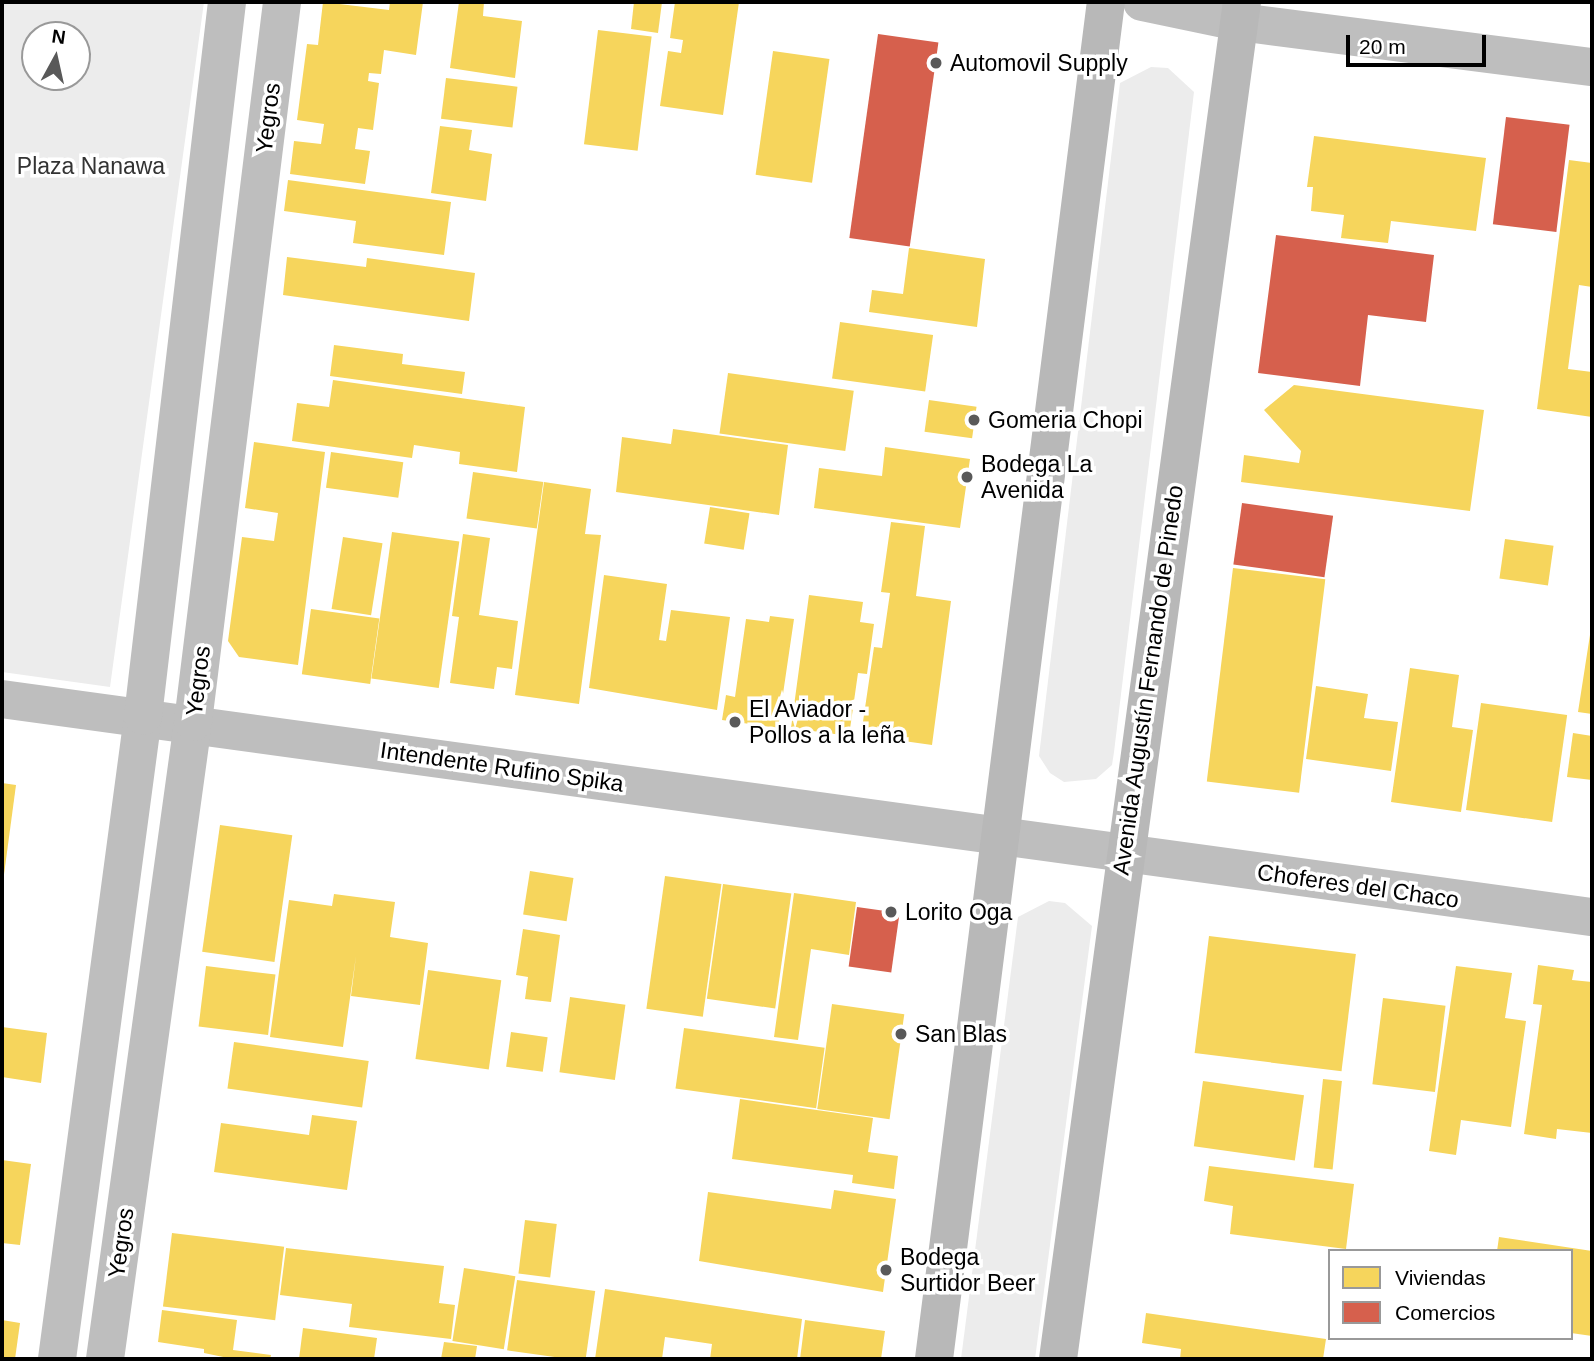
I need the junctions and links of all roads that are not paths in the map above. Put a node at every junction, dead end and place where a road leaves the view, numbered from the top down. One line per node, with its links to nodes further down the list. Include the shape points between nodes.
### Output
1 (227, 2): 8 (street, Yegros)
2 (282, 2): 9 (street, Yegros)
3 (1106, 2): 10 (street)
4 (1142, 2): 5 (street)
5 (1240, 12): 6 (street); 11 (street, Avenida Augustín Fernando de Pinedo)
6 (1592, 67)
7 (2, 699): 8 (street, Intendente Rufino Spika)
8 (143, 716): 9 (street, Intendente Rufino Spika); 13 (street, Yegros)
9 (193, 722): 10 (street, Intendente Rufino Spika); 14 (street, Yegros)
10 (1002, 838): 11 (street, Intendente Rufino Spika); 15 (street)
11 (1125, 855): 12 (street, Choferes del Chaco); 16 (street, Avenida Augustín Fernando de Pinedo)
12 (1592, 917)
13 (57, 1359)
14 (105, 1359)
15 (934, 1359)
16 (1058, 1359)

